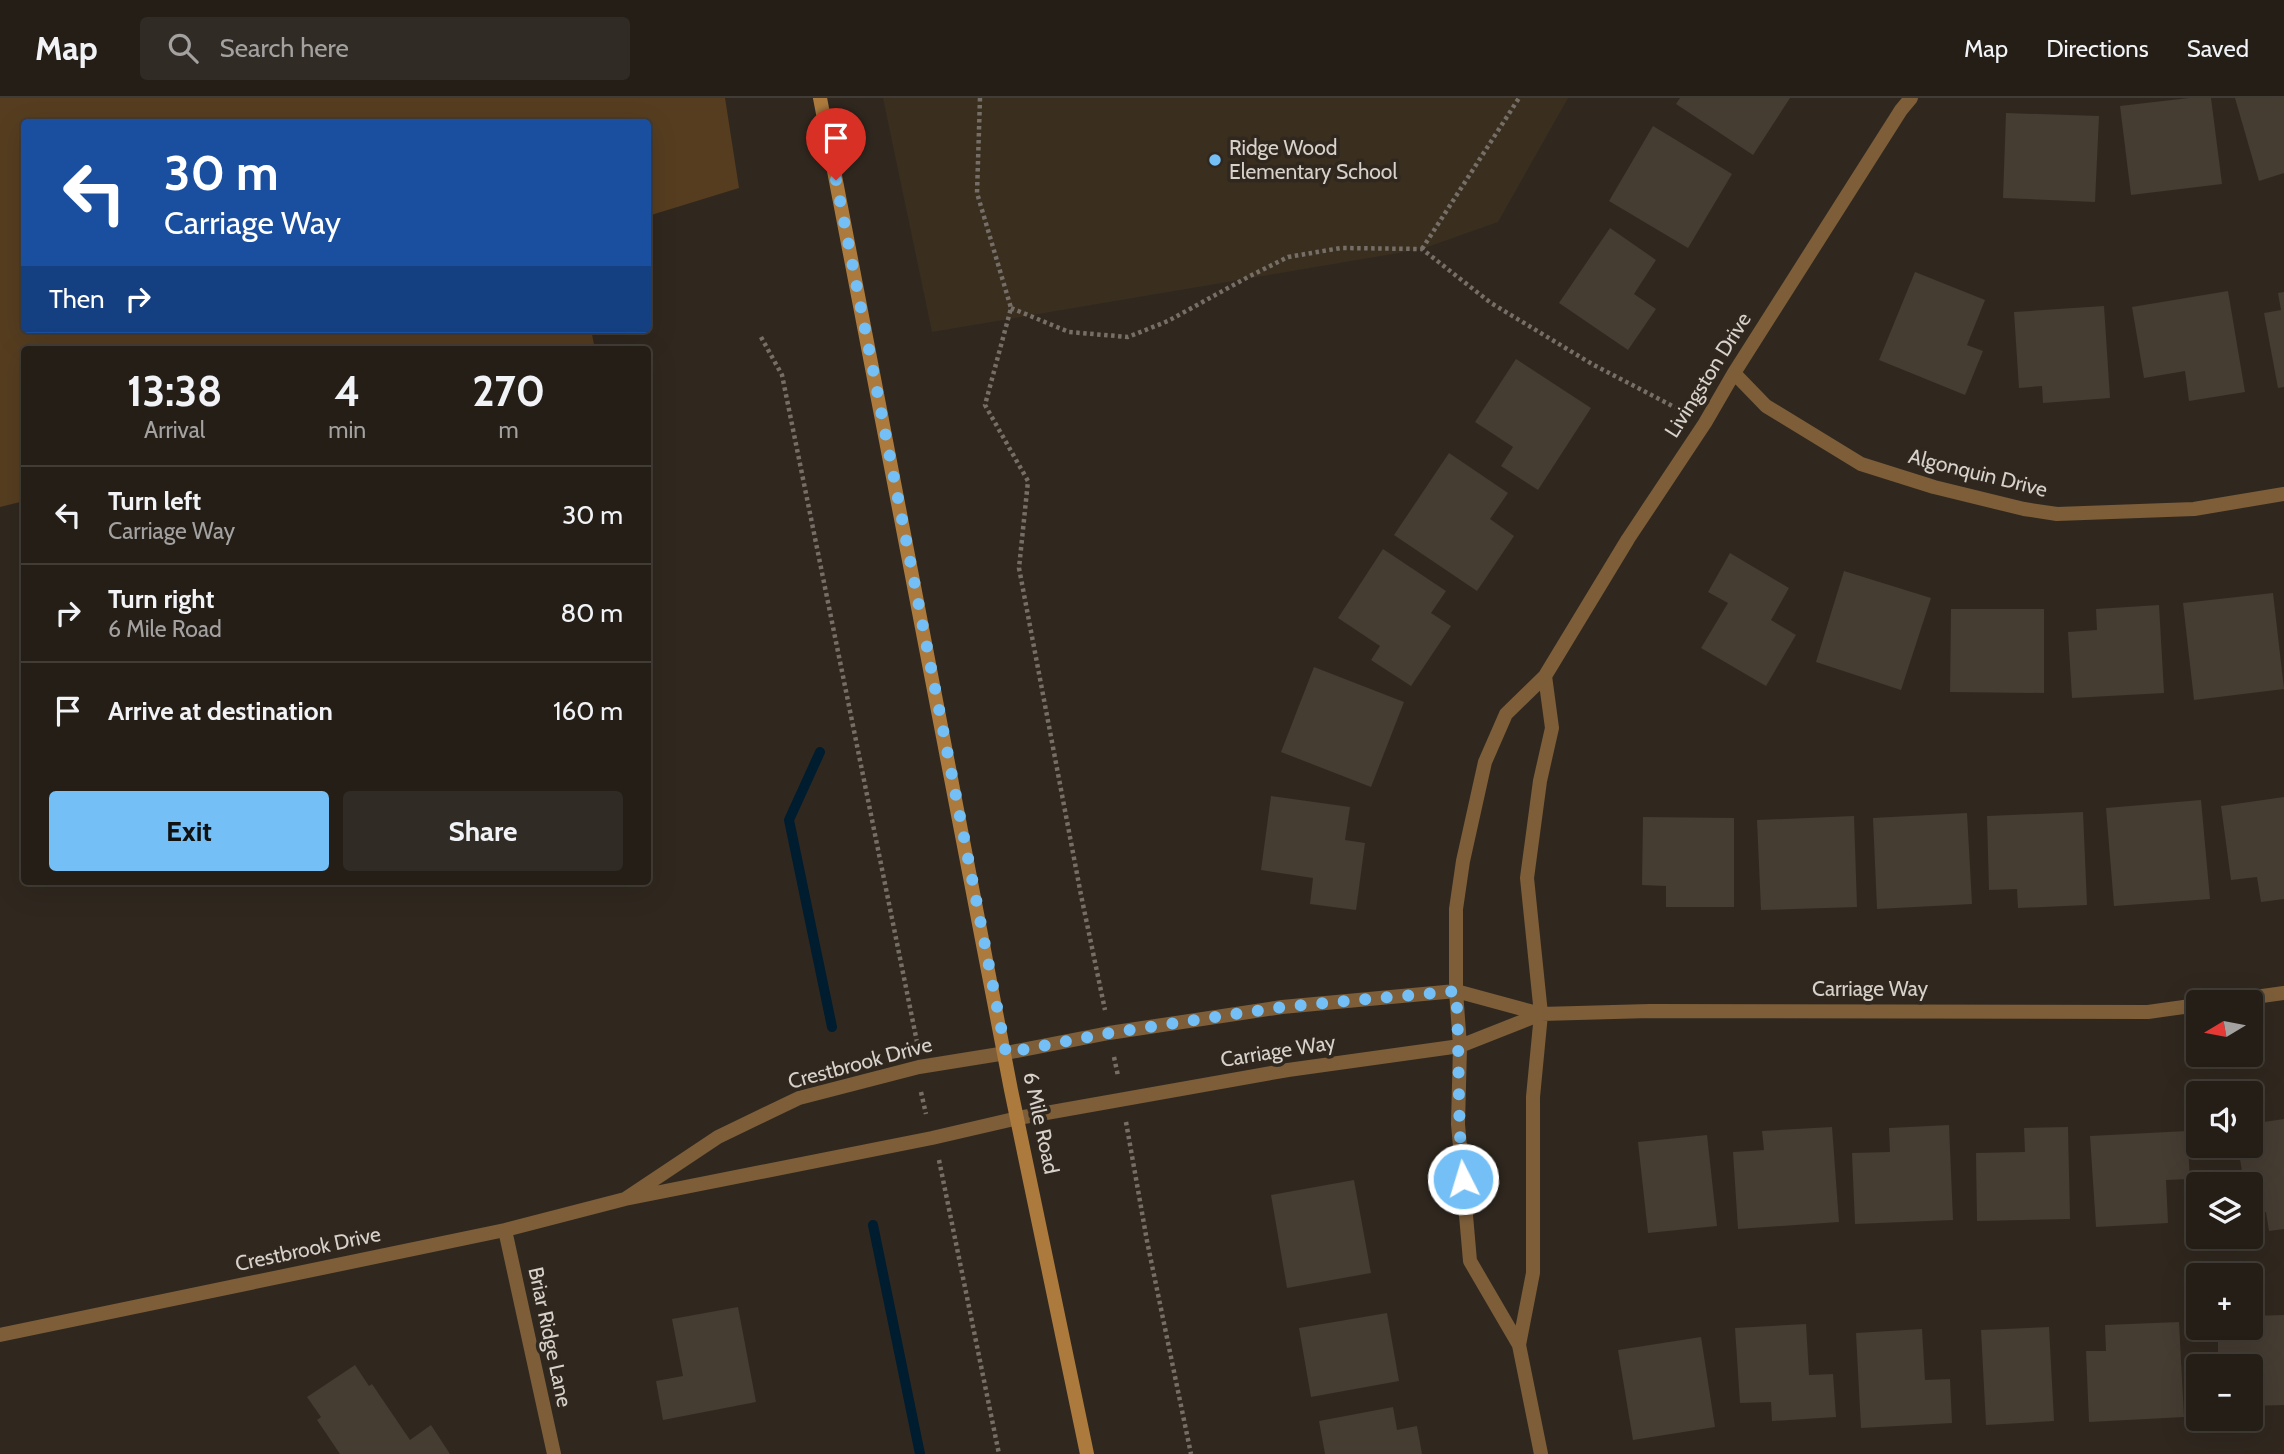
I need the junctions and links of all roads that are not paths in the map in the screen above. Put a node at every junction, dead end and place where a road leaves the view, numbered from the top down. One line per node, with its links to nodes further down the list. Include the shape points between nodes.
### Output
1 (820, 98): 12 (street, 6 Mile Road)
2 (1910, 98): 3 (street, Livingston Drive)
3 (1734, 373): 4 (street, Algonquin Drive, via 1766,405 1861,464 2024,509 2057,514 2194,509); 5 (street, Livingston Drive)
4 (2284, 494)
5 (1545, 676): 6 (street, Livingston Drive, via 1506,714 1485,762 1456,909); 10 (street, via 1552,728 1527,878)
6 (1456, 991): 10 (street, Carriage Way); 11 (street, Livingston Drive); 12 (street, Carriage Way, via 1282,1007)
7 (2284, 993): 8 (street)
8 (2263, 996)
9 (2186, 1007): 10 (street, Carriage Way, via 2148,1012)
10 (1541, 1014): 11 (street, Carriage Way); 17 (street, via 1533,1097 1533,1273)
11 (1460, 1046): 13 (street, Carriage Way, via 1288,1070); 17 (street, Livingston Drive, via 1458,1124 1470,1261)
12 (1006, 1053): 13 (street, 6 Mile Road); 14 (street, Crestbrook Drive, via 919,1067 799,1098 718,1137)
13 (1018, 1118): 14 (street, Crestbrook Drive); 19 (street, 6 Mile Road)
14 (625, 1199): 15 (street, Crestbrook Drive)
15 (505, 1230): 16 (street, Crestbrook Drive); 18 (street, Briar Ridge Lane)
16 (0, 1335)
17 (1519, 1345): 20 (street)
18 (554, 1454)
19 (1087, 1454)
20 (1541, 1454)

